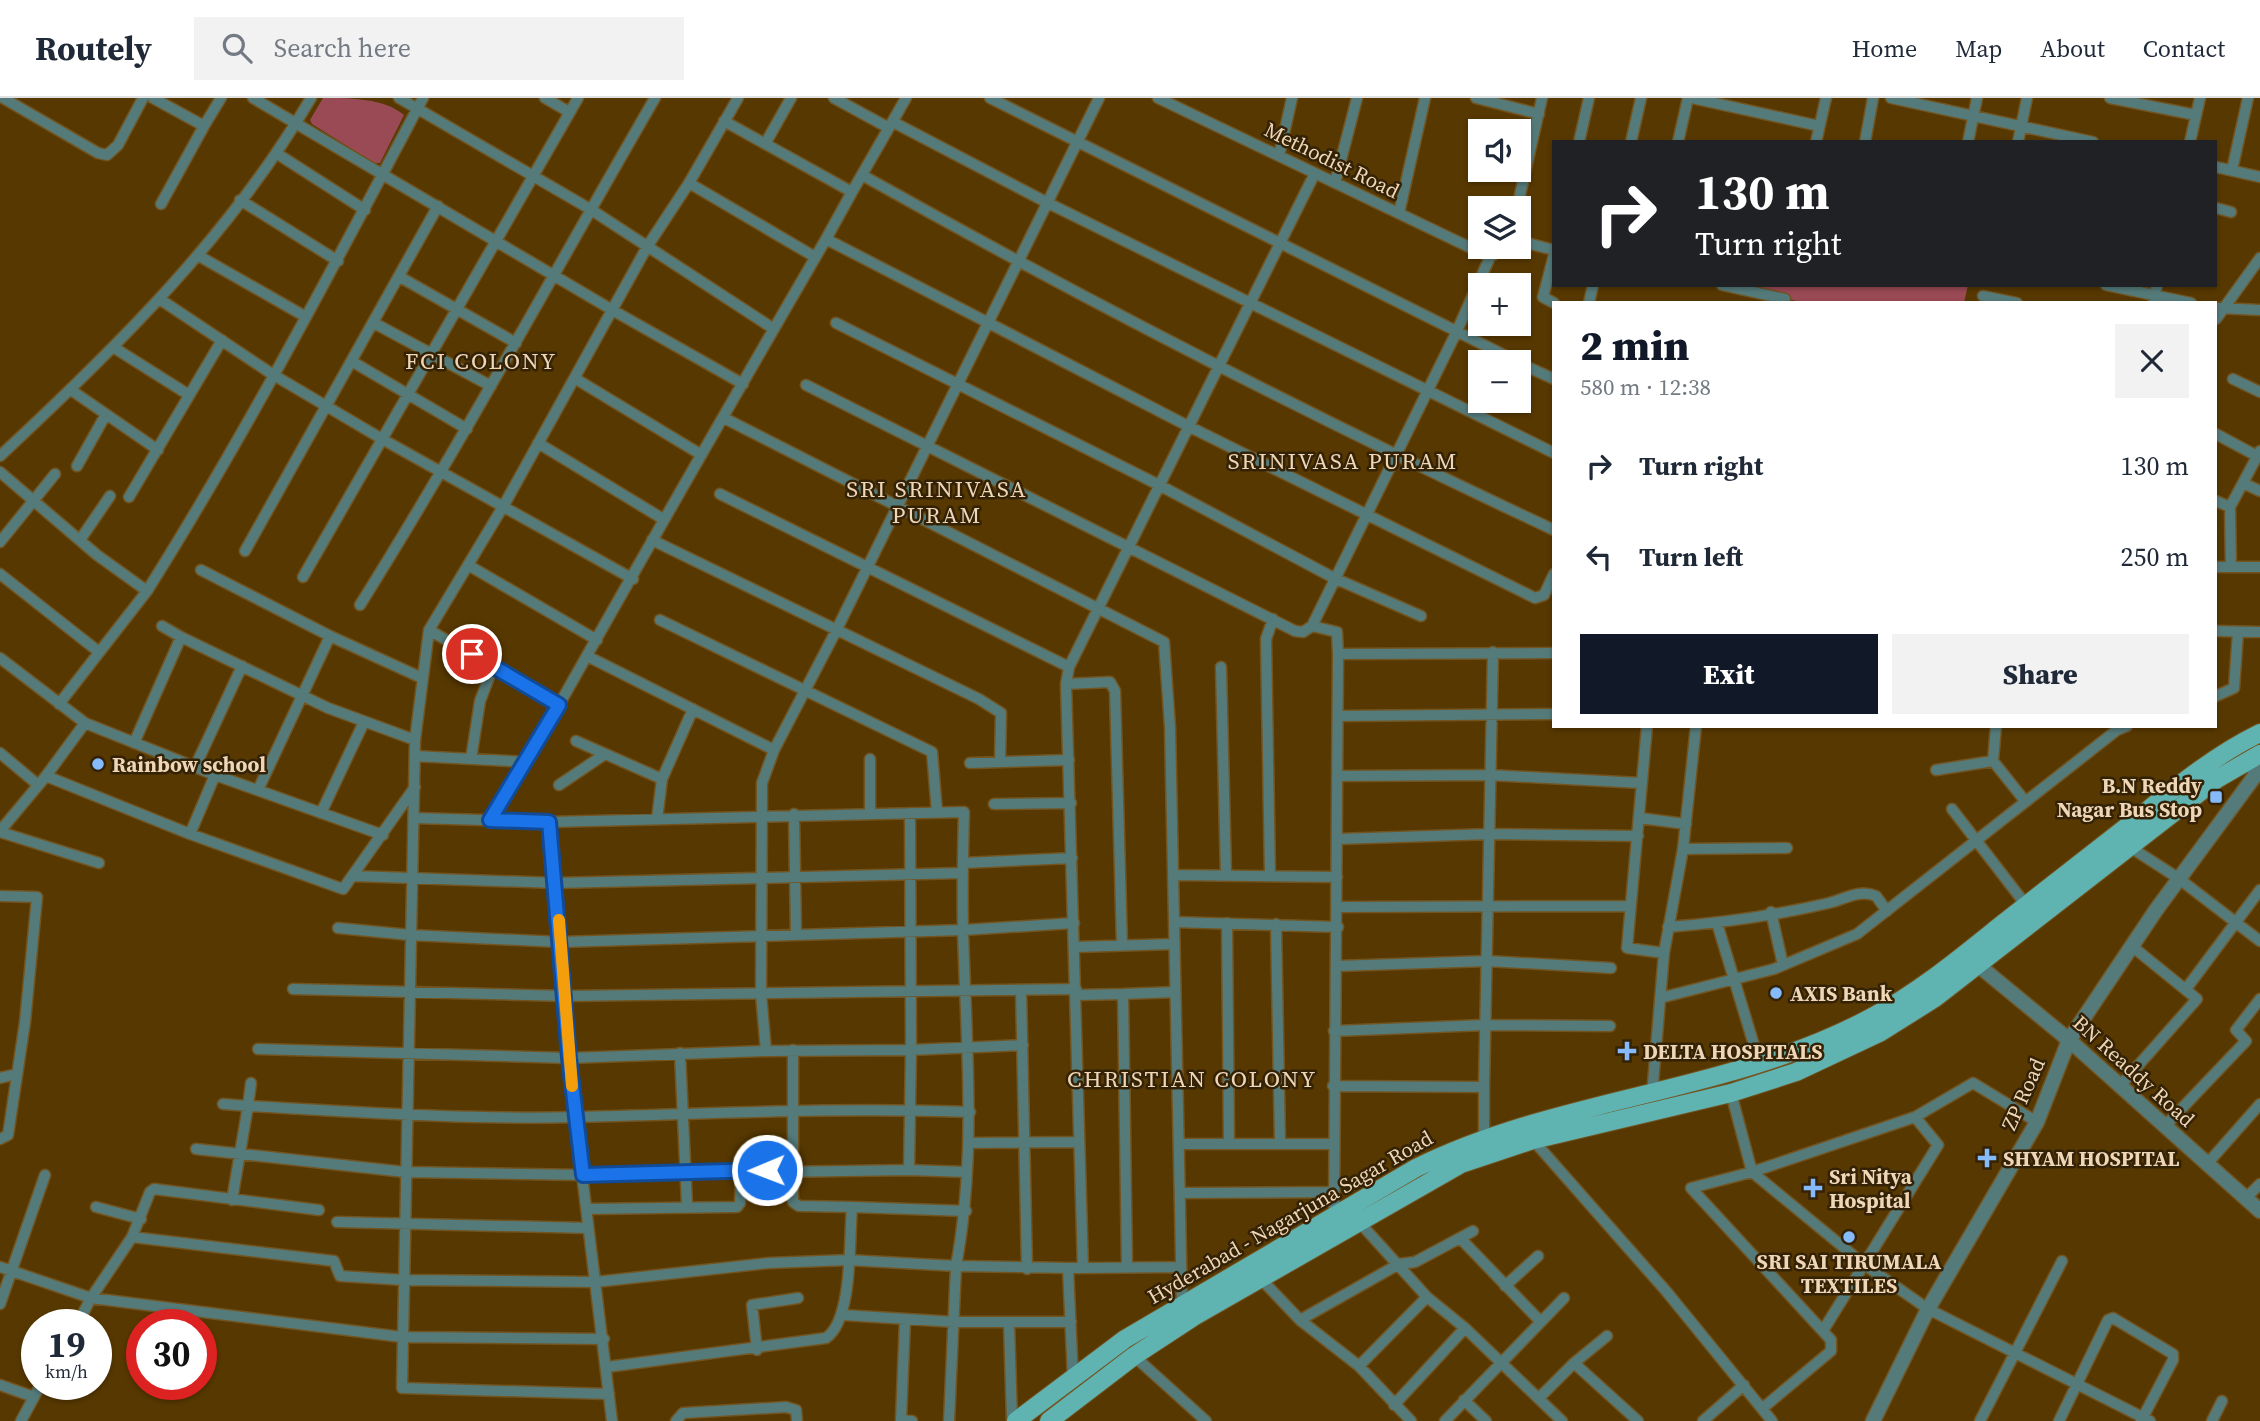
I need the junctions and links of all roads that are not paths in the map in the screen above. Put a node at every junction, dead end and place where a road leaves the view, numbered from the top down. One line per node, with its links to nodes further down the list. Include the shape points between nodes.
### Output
1 (3, 98): 2 (street, via 107,155 118,145)
2 (143, 98)
3 (153, 98): 43 (street)
4 (221, 98): 43 (street)
5 (253, 98): 41 (street)
6 (311, 98): 41 (street)
7 (399, 98): 34 (street)
8 (545, 98): 36 (street)
9 (578, 98): 36 (street)
10 (655, 98): 75 (street)
11 (738, 98): 40 (street)
12 (791, 98): 56 (street)
13 (834, 98): 42 (street)
14 (906, 98): 42 (street)
15 (990, 98): 46 (street)
16 (1099, 98): 46 (street)
17 (1158, 98): 58 (street, Methodist Road)
18 (1292, 98): 58 (street)
19 (1357, 98): 67 (street)
20 (1425, 98): 78 (street)
21 (1476, 98): 37 (street)
22 (1542, 98): 37 (street)
23 (1589, 98): 47 (street)
24 (1641, 98): 48 (street)
25 (1690, 98): 44 (street); 49 (street)
26 (1826, 98): 44 (street)
27 (1873, 98): 51 (street)
28 (1891, 98): 38 (street)
29 (1977, 98): 38 (street)
30 (2027, 98): 45 (street)
31 (2110, 98): 35 (street)
32 (2200, 98): 39 (street)
33 (2248, 98): 60 (street)
34 (420, 103): 62 (street); 65 (street)
35 (2159, 103): 39 (street)
36 (569, 112): 65 (street)
37 (1539, 114): 69 (street)
38 (1973, 115): 45 (street); 52 (street)
39 (2196, 116): 55 (street)
40 (724, 121): 56 (street); 66 (street)
41 (295, 125): 57 (street); 62 (street)
42 (891, 125): 63 (street); 71 (street)
43 (204, 126): 72 (street)
44 (1819, 126): 50 (street)
45 (2021, 127): 53 (street); 54 (street)
46 (1078, 140): 71 (street); 81 (street)
47 (1579, 140)
48 (1630, 140)
49 (1678, 140)
50 (1816, 140)
51 (1866, 140)
52 (1968, 140)
53 (2018, 140)
54 (2083, 140)
55 (2190, 140)
56 (765, 144): 68 (street)
57 (276, 153): 70 (street); 76 (street)
58 (1279, 156): 61 (street, Methodist Road)
59 (2217, 167): 60 (street)
60 (2232, 170): 64 (street)
61 (1315, 173): 67 (street, Methodist Road); 81 (street)
62 (384, 174): 73 (street); 76 (street)
63 (862, 176): 68 (street); 92 (street)
64 (2260, 177)
65 (533, 178): 75 (street); 80 (street)
66 (689, 183): 83 (street); 87 (street)
67 (1335, 183): 78 (street, Methodist Road)
68 (852, 192): 79 (street)
69 (1520, 196)
70 (240, 200): 86 (street); 91 (street)
71 (1046, 202): 92 (street); 103 (street)
72 (160, 204)
73 (439, 206): 80 (street); 94 (street)
74 (2217, 208): 77 (street)
75 (590, 209): 83 (street); 93 (street)
76 (365, 210): 91 (street)
77 (2231, 212)
78 (1399, 214): 84 (street, Methodist Road)
79 (826, 239): 87 (street); 112 (street)
80 (497, 241): 93 (street); 105 (street)
81 (1279, 245): 103 (street); 114 (street)
82 (1531, 245): 85 (street)
83 (648, 247): 107 (street); 113 (street)
84 (1468, 247)
85 (1552, 251)
86 (199, 256): 100 (street); 109 (street)
87 (815, 257): 113 (street)
88 (2260, 258): 108 (street)
89 (1489, 259): 114 (street)
90 (1552, 260): 104 (street, via 1543,297)
91 (338, 261): 109 (street)
92 (1017, 262): 112 (street); 121 (street)
93 (552, 274): 107 (street); 116 (street)
94 (400, 277): 105 (street); 110 (street)
95 (1731, 287): 99 (street)
96 (2118, 287): 97 (street)
97 (2155, 294): 102 (street)
98 (1983, 295): 101 (street)
99 (1785, 299)
100 (160, 300): 115 (street); 117 (street)
101 (2008, 301)
102 (2183, 301)
103 (1251, 302): 121 (street); 131 (street)
104 (1552, 302)
105 (458, 310): 116 (street); 119 (street)
106 (2260, 310): 108 (street)
107 (614, 312): 125 (street); 127 (street)
108 (2218, 312)
109 (306, 317): 123 (street)
110 (374, 323): 119 (street); 120 (street)
111 (836, 323): 129 (street)
112 (987, 323): 129 (street); 139 (street)
113 (774, 328): 127 (street)
114 (1456, 333): 118 (street); 131 (street)
115 (222, 340): 123 (street); 134 (street)
116 (516, 343): 130 (street)
117 (113, 347): 132 (street); 134 (street)
118 (1493, 350)
119 (433, 353): 130 (street); 135 (street)
120 (353, 362): 135 (street); 136 (street)
121 (1219, 367): 139 (street); 149 (street)
122 (1531, 368): 124 (street)
123 (272, 374): 136 (street); 185 (street)
124 (1552, 378)
125 (576, 379): 143 (street); 148 (street)
126 (2233, 379): 133 (street)
127 (743, 384): 138 (street)
128 (806, 385): 144 (street)
129 (955, 385): 144 (street); 156 (street)
130 (491, 386): 140 (street)
131 (1427, 389): 146 (street); 149 (street)
132 (71, 390): 137 (street); 150 (street)
133 (2260, 392)
134 (189, 395): 145 (street)
135 (408, 397): 140 (street); 142 (street)
136 (328, 406): 142 (street); 173 (street)
137 (106, 416): 145 (street); 151 (street)
138 (724, 418): 148 (street); 164 (street)
139 (1188, 426): 156 (street); 166 (street)
140 (467, 429): 152 (street)
141 (2217, 434): 147 (street)
142 (382, 439): 152 (street); 181 (street)
143 (538, 443): 163 (street); 167 (street)
144 (927, 445): 164 (street); 172 (street)
145 (158, 450): 160 (street)
146 (1552, 452)
147 (2259, 453): 155 (street)
148 (700, 454): 167 (street)
149 (1394, 455): 166 (street); 168 (street)
150 (0, 456)
151 (77, 466)
152 (444, 471): 163 (street); 186 (street)
153 (0, 472): 161 (street)
154 (55, 474): 161 (street)
155 (2243, 483): 157 (street); 165 (street)
156 (1159, 485): 172 (street); 182 (street)
157 (2260, 491)
158 (720, 494): 178 (street)
159 (110, 496): 169 (street)
160 (129, 498)
161 (33, 500): 169 (street); 171 (street)
162 (2217, 500): 165 (street)
163 (504, 505): 174 (street); 183 (street)
164 (898, 506): 178 (street); 187 (street)
165 (2230, 507): 176 (street)
166 (1367, 514): 182 (street); 184 (street, via 1535,598 1544,595)
167 (663, 519): 170 (street)
168 (1552, 529)
169 (80, 540): 185 (street)
170 (652, 540): 183 (street); 194 (street)
171 (0, 542)
172 (1128, 546): 187 (street); 189 (street)
173 (245, 551)
174 (468, 565): 193 (street); 200 (street)
175 (2217, 567): 176 (street)
176 (2231, 567): 177 (street)
177 (2260, 567)
178 (867, 568): 194 (street); 209 (street)
179 (201, 570): 198 (street)
180 (0, 574): 201 (street)
181 (303, 577)
182 (1334, 578): 188 (street); 192 (street)
183 (633, 579): 200 (street)
184 (1552, 579)
185 (147, 591): 201 (street)
186 (360, 605)
187 (1098, 607): 209 (street); 286 (street, via 1164,642)
188 (1421, 616)
189 (1273, 619): 192 (street, via 1294,631); 288 (street, via 1266,639)
190 (660, 620): 213 (street)
191 (162, 626): 199 (street)
192 (1312, 626): 203 (street, via 1337,632)
193 (429, 630): 208 (street); 211 (street)
194 (836, 631): 213 (street); 241 (street, via 1001,713)
195 (2217, 631): 196 (street)
196 (2238, 632): 197 (street); 215 (street, via 2234,688)
197 (2260, 632)
198 (330, 636): 211 (street); 214 (street)
199 (181, 637): 207 (street); 231 (street)
200 (597, 640): 205 (street)
201 (99, 652): 216 (street)
202 (1493, 652): 203 (street); 204 (street); 219 (street)
203 (1338, 653): 221 (street)
204 (1552, 653)
205 (589, 657): 217 (street); 218 (street)
206 (0, 658): 216 (street)
207 (242, 666): 214 (street); 244 (street)
208 (493, 667): 217 (street); 237 (street, via 480,701)
209 (1069, 667): 212 (street)
210 (1221, 667): 287 (street)
211 (422, 678): 229 (street)
212 (1066, 684): 238 (street); 322 (street, via 1110,682 1115,691)
213 (804, 690): 232 (street); 263 (street, via 932,752)
214 (303, 695): 222 (street); 255 (street)
215 (2217, 696)
216 (59, 704): 223 (street)
217 (559, 705): 240 (street)
218 (693, 709): 232 (street); 250 (street)
219 (1492, 713): 220 (street); 221 (street); 247 (street)
220 (1552, 714)
221 (1338, 716): 249 (street)
222 (364, 722): 229 (street); 260 (street)
223 (85, 723): 231 (street); 248 (street)
224 (1647, 728): 251 (street)
225 (1696, 728): 271 (street)
226 (1996, 728): 239 (street)
227 (2121, 728): 256 (street)
228 (2260, 733): 296 (main road, Hyderabad - Nagarjuna Sagar Road, via 2207,763)
229 (415, 740): 235 (street)
230 (576, 741): 234 (street)
231 (134, 743): 244 (street)
232 (774, 750): 265 (street, via 762,783)
233 (0, 753): 252 (street)
234 (605, 754): 250 (street); 253 (street)
235 (415, 756): 237 (street); 254 (street)
236 (870, 758): 261 (street)
237 (471, 759): 240 (street)
238 (1069, 760): 241 (street); 257 (street)
239 (1993, 761): 245 (street); 256 (street)
240 (527, 762): 269 (street)
241 (1000, 762): 242 (street)
242 (970, 763)
243 (2256, 766): 279 (main road, Hyderabad - Nagarjuna Sagar Road); 293 (street, ZP Road)
244 (195, 767): 246 (street)
245 (1936, 770)
246 (215, 775): 255 (street); 273 (street)
247 (1490, 775): 249 (street); 251 (street); 274 (street)
248 (46, 776): 252 (street); 273 (street)
249 (1337, 776): 277 (street)
250 (662, 779): 268 (street)
251 (1641, 783): 267 (street)
252 (37, 784): 272 (street)
253 (559, 785)
254 (415, 788): 266 (street); 275 (street)
255 (258, 790): 260 (street)
256 (2025, 801): 278 (street)
257 (1070, 803): 258 (street); 282 (street)
258 (994, 804)
259 (1952, 809): 278 (street)
260 (321, 813): 275 (street)
261 (870, 813): 262 (street); 264 (street)
262 (910, 813): 263 (street); 285 (street)
263 (937, 813): 284 (street, via 964,812)
264 (794, 814): 265 (street); 290 (street)
265 (761, 815): 268 (street); 291 (street)
266 (414, 818): 269 (street); 294 (street)
267 (1640, 818): 271 (street); 276 (street)
268 (657, 819): 270 (street)
269 (490, 820): 270 (street)
270 (549, 822): 295 (street)
271 (1686, 824): 281 (street)
272 (0, 831): 283 (street)
273 (190, 834): 289 (street, via 344,889)
274 (1491, 834): 276 (street); 277 (street); 299 (street)
275 (383, 835): 289 (street)
276 (1638, 836): 301 (street)
277 (1338, 839): 292 (street)
278 (1976, 841): 300 (street); 303 (street)
279 (2130, 847): 293 (street); 296 (main road, Hyderabad - Nagarjuna Sagar Road)
280 (1787, 848): 281 (street)
281 (1683, 849): 312 (street)
282 (1072, 858): 284 (street); 307 (street)
283 (99, 863)
284 (962, 868): 285 (street); 314 (street)
285 (909, 875): 290 (street); 315 (street)
286 (1173, 875): 287 (street); 305 (street)
287 (1226, 875): 288 (street)
288 (1270, 875): 292 (street)
289 (353, 876): 294 (street)
290 (795, 876): 291 (street); 316 (street)
291 (760, 877): 295 (street); 318 (street)
292 (1337, 877): 302 (street)
293 (2178, 878): 306 (street); 324 (street, ZP Road)
294 (411, 879): 295 (street); 317 (street)
295 (556, 883): 320 (street)
296 (2064, 886): 300 (main road, Hyderabad - Nagarjuna Sagar Road); 328 (main road, Hyderabad - Nagarjuna Sagar Road)
297 (2260, 890): 306 (street)
298 (0, 896): 359 (street, via 37,897)
299 (1487, 905): 301 (street); 302 (street); 326 (street)
300 (2026, 905): 358 (main road, Hyderabad - Nagarjuna Sagar Road, via 1907,997 1831,1038)
301 (1628, 906): 325 (street, via 1626,948)
302 (1337, 907): 311 (street)
303 (1887, 911): 304 (street, via 1876,896 1866,893); 327 (street, via 1845,940)
304 (1771, 912): 309 (street); 327 (street)
305 (1174, 922): 308 (street); 321 (street)
306 (2235, 922): 319 (street); 333 (street)
307 (1074, 923): 314 (street); 323 (street)
308 (1227, 923): 310 (street); 385 (street)
309 (1717, 923): 312 (street); 331 (street)
310 (1276, 924): 311 (street); 386 (street)
311 (1338, 927): 329 (street)
312 (1668, 927): 325 (street)
313 (338, 928): 317 (street)
314 (963, 930): 315 (street); 335 (street)
315 (911, 932): 316 (street); 338 (street)
316 (796, 934): 318 (street)
317 (410, 935): 320 (street); 339 (street)
318 (760, 935): 320 (street); 340 (street)
319 (2260, 941)
320 (560, 942): 342 (street)
321 (1174, 944): 322 (street); 337 (street)
322 (1122, 945): 323 (street)
323 (1075, 947): 336 (street)
324 (2133, 947): 333 (street); 348 (street, ZP Road)
325 (1664, 953): 343 (street)
326 (1487, 961): 329 (street); 330 (street); 345 (street)
327 (1783, 965): 331 (street)
328 (1978, 965): 348 (street, BN Readdy Road); 365 (main road, Hyderabad - Nagarjuna Sagar Road, via 1881,1032 1796,1072)
329 (1337, 967): 347 (street)
330 (1611, 968)
331 (1736, 981): 343 (street); 358 (street)
332 (293, 989): 339 (street)
333 (2186, 989): 363 (street, via 2196,1001)
334 (1021, 990): 335 (street); 336 (street); 349 (street)
335 (966, 991): 338 (street); 351 (street)
336 (1076, 992): 341 (street); 382 (street)
337 (1175, 992): 341 (street); 387 (street)
338 (909, 993): 340 (street); 354 (street)
339 (412, 994): 342 (street); 356 (street)
340 (761, 994): 342 (street); 353 (street)
341 (1123, 994): 428 (street)
342 (565, 996): 357 (street)
343 (1660, 999): 366 (street)
344 (2260, 999): 378 (street, via 2236,1030 2246,1041)
345 (1485, 1025): 346 (street); 347 (street); 364 (street)
346 (1610, 1027)
347 (1334, 1031): 362 (street)
348 (2069, 1040): 363 (street, BN Readdy Road); 377 (street, ZP Road)
349 (1023, 1045): 351 (street); 384 (street)
350 (258, 1049): 356 (street)
351 (968, 1049): 354 (street); 372 (street)
352 (793, 1050): 353 (street); 354 (street); 370 (street)
353 (766, 1051): 355 (street)
354 (911, 1051): 371 (street)
355 (680, 1053): 357 (street); 373 (street)
356 (410, 1055): 357 (street); 374 (street)
357 (569, 1058): 375 (street)
358 (1760, 1065): 366 (main road, Hyderabad - Nagarjuna Sagar Road)
359 (18, 1074): 360 (street); 380 (street, via 8,1135)
360 (0, 1078)
361 (251, 1083): 369 (street)
362 (1334, 1086): 364 (street); 388 (street)
363 (2120, 1086): 378 (street, BN Readdy Road)
364 (1484, 1087): 379 (street)
365 (1731, 1093): 381 (main road, Hyderabad - Nagarjuna Sagar Road); 398 (street)
366 (1652, 1095): 379 (main road, Hyderabad - Nagarjuna Sagar Road)
367 (223, 1104): 369 (street)
368 (2260, 1104): 391 (street)
369 (248, 1106): 374 (street); 390 (street)
370 (794, 1109): 371 (street); 373 (street); 392 (street)
371 (911, 1110): 372 (street); 393 (street)
372 (970, 1112): 383 (street)
373 (684, 1113): 375 (street); 396 (street)
374 (409, 1114): 375 (street); 395 (street)
375 (575, 1117): 400 (street)
376 (1915, 1117): 377 (street, via 1973,1083); 398 (street); 426 (street, via 1938,1145)
377 (2037, 1122): 446 (street, ZP Road)
378 (2165, 1126): 391 (street, BN Readdy Road)
379 (1484, 1138): 413 (main road, Hyderabad - Nagarjuna Sagar Road, via 1416,1168)
380 (0, 1139)
381 (1533, 1140): 416 (main road, Hyderabad - Nagarjuna Sagar Road, via 1461,1164); 469 (street)
382 (1079, 1142): 384 (street); 432 (street)
383 (969, 1143): 384 (street); 397 (street)
384 (1025, 1143): 433 (street)
385 (1229, 1143): 386 (street); 387 (street)
386 (1280, 1143): 388 (street)
387 (1179, 1144): 403 (street)
388 (1333, 1144): 402 (street)
389 (196, 1149): 390 (street)
390 (239, 1155): 395 (street); 405 (street)
391 (2207, 1164): 404 (street, BN Readdy Road)
392 (794, 1170): 393 (street); 394 (street); 408 (street, via 795,1205)
393 (909, 1170): 397 (street)
394 (741, 1171): 396 (street); 406 (street, via 737,1207)
395 (405, 1172): 400 (street); 417 (street)
396 (688, 1172): 400 (street); 406 (street)
397 (967, 1172): 411 (street)
398 (1752, 1172): 426 (street); 455 (street, via 1691,1188)
399 (45, 1175): 434 (street)
400 (583, 1175): 409 (street)
401 (2260, 1184): 404 (street)
402 (1333, 1192): 403 (street); 413 (street)
403 (1180, 1193): 430 (street)
404 (2245, 1198): 412 (street, BN Readdy Road)
405 (232, 1200): 410 (street); 414 (street, via 154,1189)
406 (687, 1206): 409 (street)
407 (96, 1207): 414 (street)
408 (852, 1207): 411 (street); 423 (street)
409 (586, 1209): 418 (street)
410 (319, 1210)
411 (966, 1211): 427 (street)
412 (2260, 1211)
413 (1334, 1215): 444 (main road, Hyderabad - Nagarjuna Sagar Road)
414 (141, 1219): 420 (street)
415 (337, 1222): 417 (street)
416 (1360, 1223): 425 (street); 435 (main road, Hyderabad - Nagarjuna Sagar Road)
417 (405, 1224): 418 (street); 436 (street)
418 (588, 1228): 437 (street)
419 (1473, 1231): 421 (street)
420 (132, 1237): 436 (street, via 334,1261 340,1276); 440 (street)
421 (1460, 1238): 425 (street, via 1415,1262); 438 (street)
422 (1538, 1256): 438 (street)
423 (848, 1260): 427 (street); 437 (street, via 769,1263); 447 (street)
424 (2062, 1261): 460 (street)
425 (1399, 1264): 439 (street); 449 (street)
426 (1865, 1265): 446 (street); 455 (street)
427 (956, 1266): 433 (street); 450 (street)
428 (1127, 1266): 430 (street); 432 (street)
429 (0, 1267): 434 (street)
430 (1181, 1267): 444 (street)
431 (1068, 1268): 432 (street); 433 (street); 451 (street)
432 (1083, 1268)
433 (1027, 1269)
434 (12, 1271): 440 (street); 443 (street)
435 (1260, 1278): 449 (street); 461 (main road, Hyderabad - Nagarjuna Sagar Road)
436 (404, 1280): 437 (street); 457 (street)
437 (595, 1282): 458 (street)
438 (1505, 1286): 452 (street)
439 (1427, 1297): 454 (street); 464 (street)
440 (92, 1298): 445 (street); 457 (street)
441 (799, 1298): 459 (street, via 752,1305)
442 (1564, 1298): 452 (street)
443 (0, 1304)
444 (1182, 1304): 466 (main road, Hyderabad - Nagarjuna Sagar Road)
445 (86, 1309)
446 (1928, 1309): 460 (street); 478 (street, ZP Road)
447 (843, 1315): 448 (street); 459 (street, via 835,1332 826,1338)
448 (905, 1320): 450 (street); 484 (street, via 901,1420)
449 (1300, 1320): 464 (street)
450 (955, 1322): 453 (street); 485 (street)
451 (1071, 1322): 453 (street); 466 (street)
452 (1541, 1322): 462 (street)
453 (1009, 1323): 486 (street)
454 (1465, 1328): 462 (street); 476 (street)
455 (1824, 1329): 477 (street, via 1831,1339 1831,1351)
456 (1607, 1336): 463 (street)
457 (402, 1337): 458 (street); 471 (street, via 402,1388)
458 (604, 1339): 465 (street)
459 (757, 1350): 465 (street)
460 (2014, 1353): 467 (street); 496 (street)
461 (1134, 1356): 487 (main road, Hyderabad - Nagarjuna Sagar Road); 488 (street)
462 (1502, 1363): 472 (street); 474 (street)
463 (1574, 1363): 472 (street); 493 (street)
464 (1359, 1366): 476 (street)
465 (607, 1367): 471 (street)
466 (1073, 1379): 486 (main road, Hyderabad - Nagarjuna Sagar Road)
467 (2075, 1384): 479 (street); 479 (street, via 2108,1320 2117,1319 2174,1357); 497 (street)
468 (0, 1385): 470 (street)
469 (1744, 1385): 477 (street); 494 (street)
470 (21, 1392)
471 (609, 1394): 481 (street)
472 (1539, 1398): 492 (street)
473 (32, 1400): 480 (street)
474 (1464, 1400): 490 (street); 491 (street)
475 (2222, 1401): 498 (street)
476 (1394, 1405): 489 (street)
477 (1764, 1407): 495 (street)
478 (1878, 1419)
479 (2144, 1420)
480 (20, 1421)
481 (612, 1421)
482 (676, 1421): 483 (street, via 682,1413 786,1407 796,1410)
483 (797, 1421)
484 (912, 1421)
485 (948, 1421)
486 (1014, 1421)
487 (1049, 1421)
488 (1206, 1421)
489 (1411, 1421)
490 (1445, 1421)
491 (1486, 1421)
492 (1562, 1421)
493 (1638, 1421)
494 (1703, 1421)
495 (1773, 1421)
496 (1980, 1421)
497 (2059, 1421)
498 (2212, 1421)

